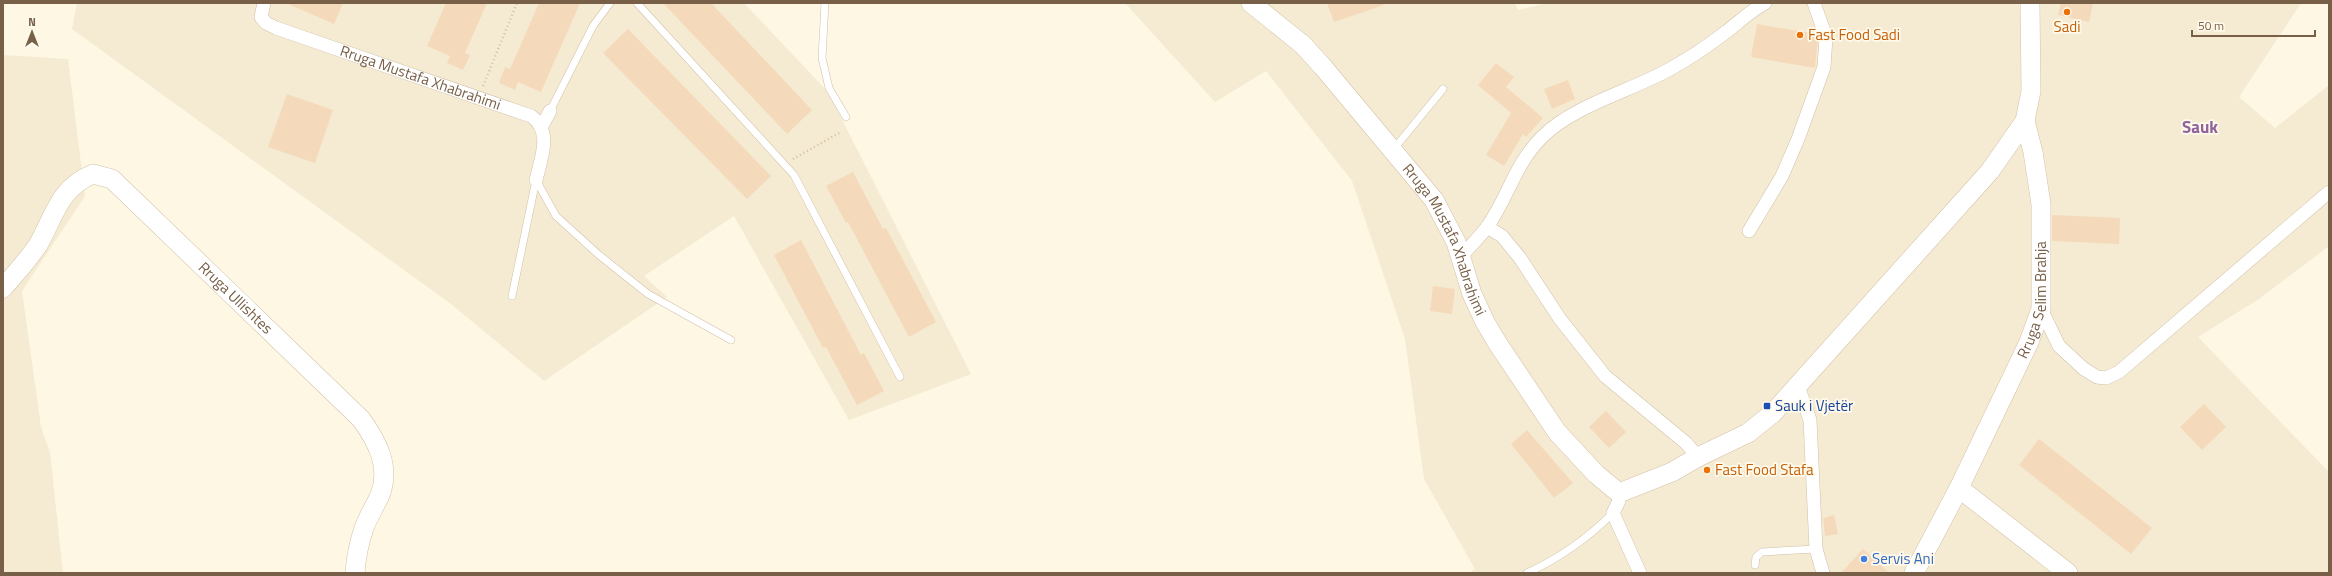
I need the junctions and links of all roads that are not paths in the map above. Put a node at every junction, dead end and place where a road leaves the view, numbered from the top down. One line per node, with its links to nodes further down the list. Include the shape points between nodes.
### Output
1 (264, 3): 13 (street, Rruga Mustafa Xhabrahimi, via 261,18 266,24 531,116)
2 (610, 3): 10 (lane, via 593,26)
3 (637, 3): 24 (lane, via 794,175)
4 (825, 3): 11 (lane, via 822,58 829,88)
5 (1251, 3): 14 (street, Rruga Mustafa Xhabrahimi, via 1303,45)
6 (1765, 3): 17 (street, via 1741,18 1707,46 1670,69 1603,100 1557,125 1543,136 1514,174)
7 (1814, 3): 18 (street, via 1826,37 1824,67 1782,176)
8 (2030, 3): 12 (street, Rruga Selim Brahja, via 2031,91)
9 (1443, 88): 14 (lane)
10 (550, 111): 13 (street)
11 (846, 117)
12 (2025, 121): 22 (street, Rruga Selim Brahja, via 2041,204); 25 (street, via 1990,171)
13 (542, 126): 15 (street, via 544,140)
14 (1393, 150): 19 (street, Rruga Mustafa Xhabrahimi, via 1434,200)
15 (536, 180): 21 (lane); 23 (lane, via 556,216 599,255 648,294)
16 (2329, 192): 22 (street, via 2119,372 2106,378 2097,377 2084,369 2059,346)
17 (1487, 227): 19 (street); 26 (street, via 1502,236 1520,258 1560,319 1605,376 1686,443)
18 (1749, 232)
19 (1461, 257): 28 (street, Rruga Mustafa Xhabrahimi, via 1472,294 1485,322 1527,388 1558,432 1596,474)
20 (3, 288): 32 (street, Rruga Ullishtes, via 37,246 67,190 78,180 93,174 112,180 355,414 373,435 382,455 384,474 381,494 364,527)
21 (512, 296)
22 (2041, 309): 27 (street, Rruga Selim Brahja, via 2029,342)
23 (731, 340)
24 (900, 376)
25 (1798, 386): 26 (street, via 1773,413 1748,433); 30 (street, via 1810,420)
26 (1698, 457): 28 (street, via 1672,472)
27 (1959, 488): 36 (street, Rruga Selim Brahja); 37 (street)
28 (1619, 492): 29 (street, via 1619,501)
29 (1613, 513): 33 (lane, via 1598,528 1555,560); 34 (street)
30 (1816, 549): 31 (lane, via 1762,552 1756,557); 35 (street)
31 (1755, 565)
32 (355, 573)
33 (1527, 573)
34 (1640, 573)
35 (1823, 573)
36 (1914, 573)
37 (2068, 573)

